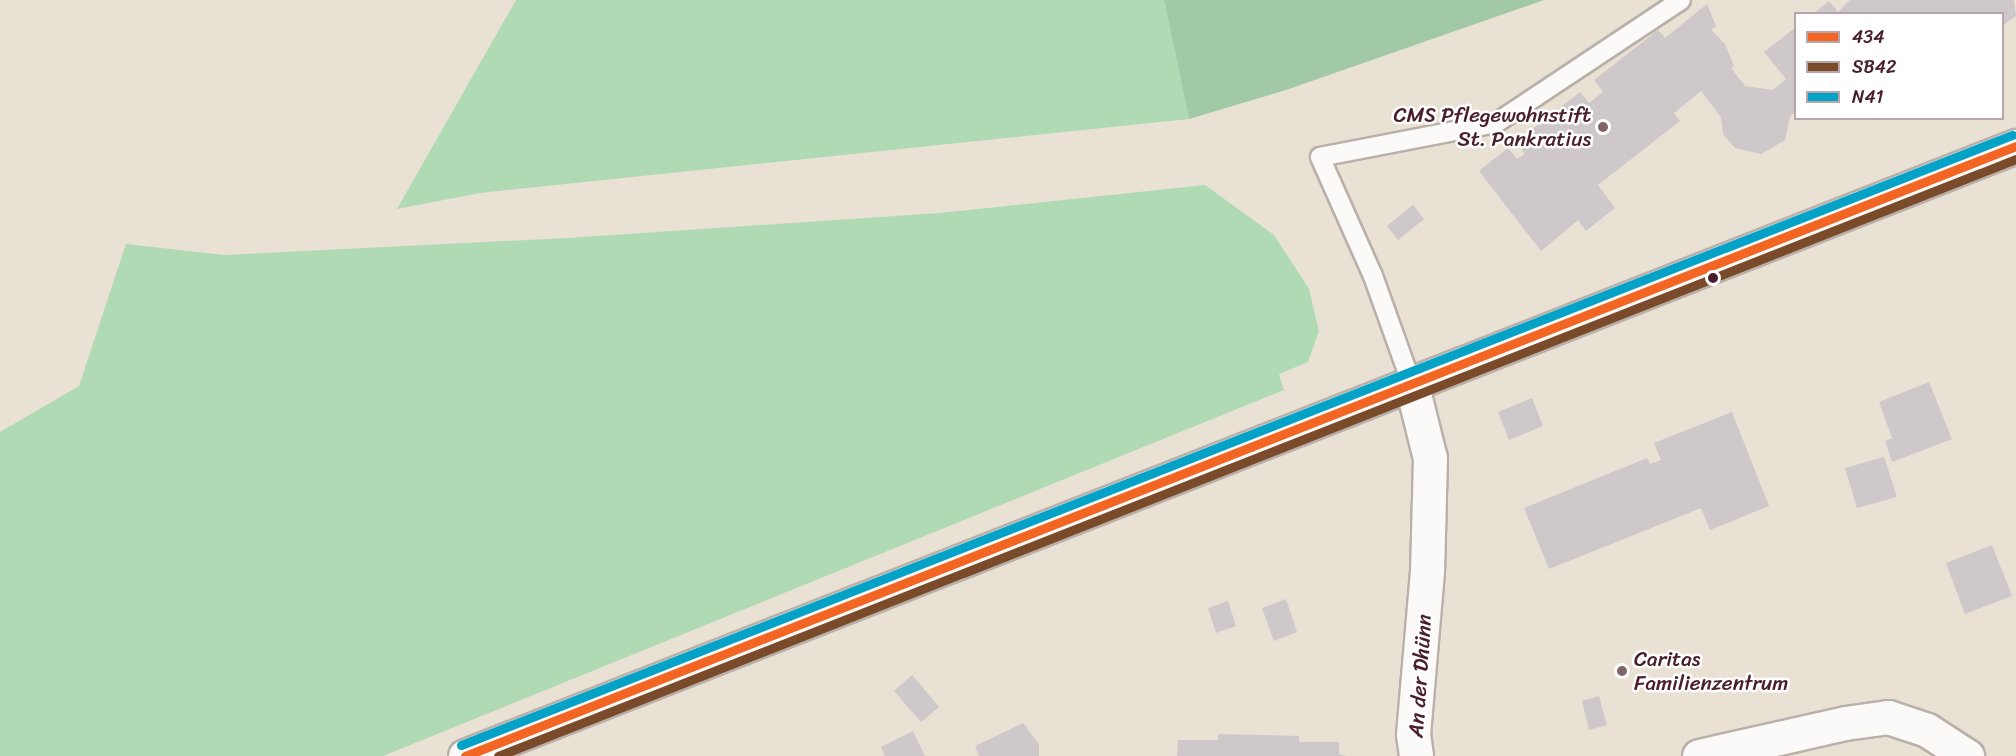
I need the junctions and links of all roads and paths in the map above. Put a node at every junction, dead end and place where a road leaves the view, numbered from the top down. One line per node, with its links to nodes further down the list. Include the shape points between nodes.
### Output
1 (1681, 0): 3 (lane, via 1496,123 1320,158 1373,276)
2 (2016, 146): 3 (main road)
3 (1411, 382): 4 (main road); 5 (main road, An der Dhünn, via 1430,458 1426,581 1413,734)
4 (465, 756)
5 (1416, 756)
6 (1699, 756): 7 (main road, via 1888,717 1927,730)
7 (1966, 756)

